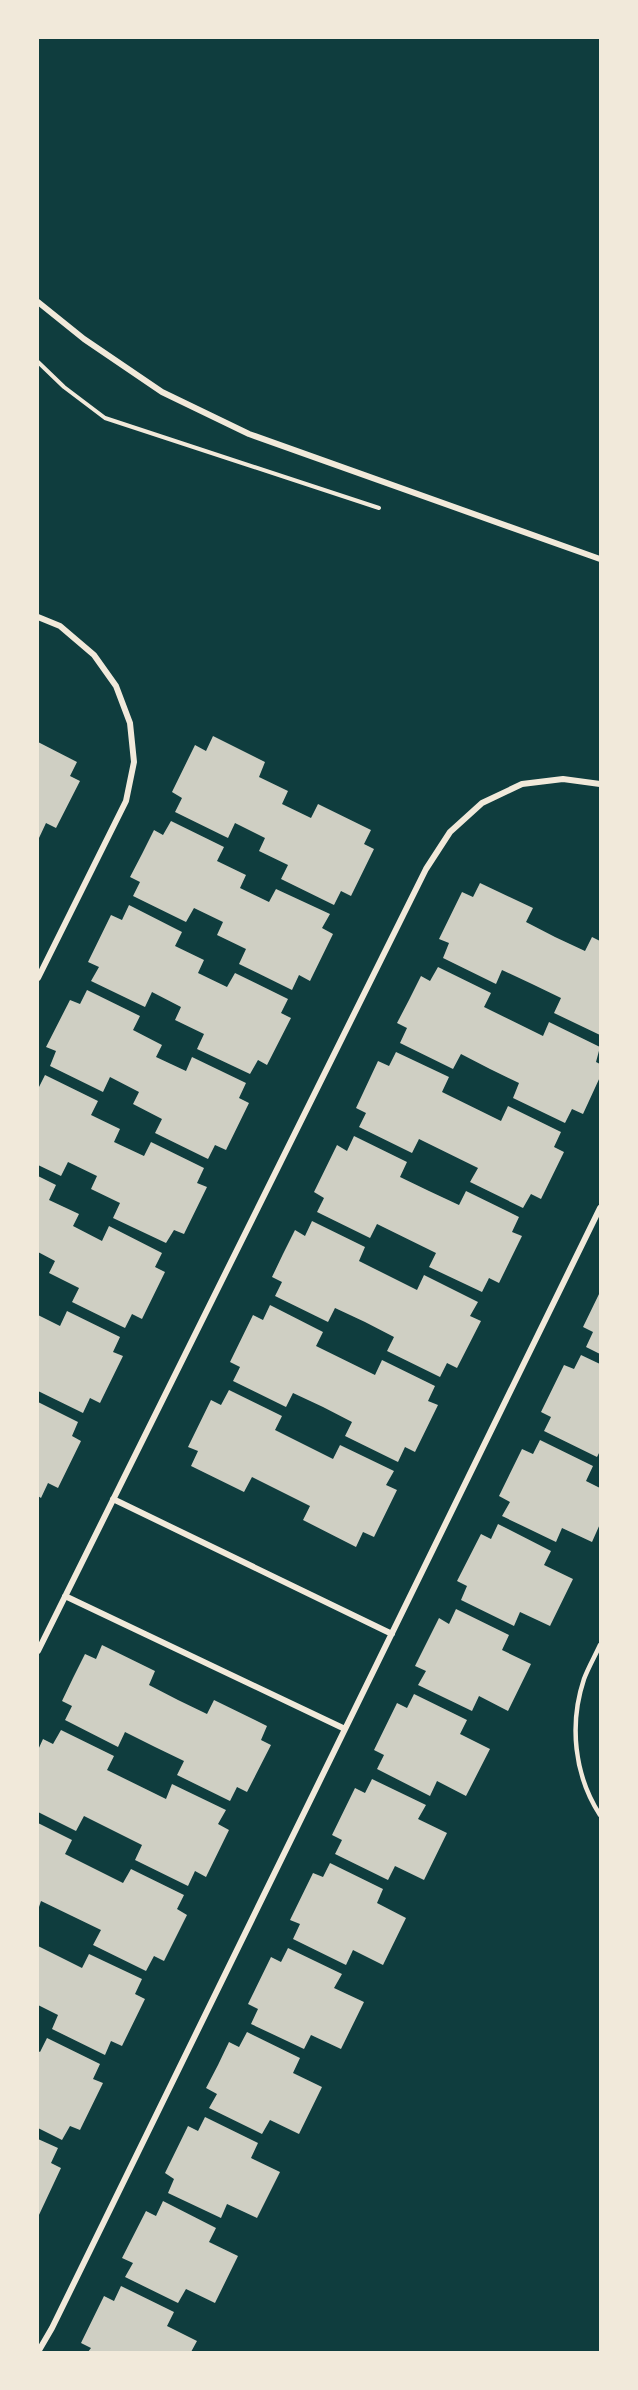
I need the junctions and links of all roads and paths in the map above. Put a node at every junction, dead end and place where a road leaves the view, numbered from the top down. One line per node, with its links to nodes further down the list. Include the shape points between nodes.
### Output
1 (38, 302): 4 (street, via 162,392 249,434)
2 (38, 362): 3 (path, via 105,418)
3 (387, 511)
4 (600, 559)
5 (38, 617): 7 (street, via 60,626 94,655 116,686 130,723 134,762 126,801)
6 (600, 784): 9 (street, via 563,779 522,784 482,803 450,832 426,869)
7 (38, 978)
8 (600, 1208): 11 (street)
9 (113, 1499): 10 (street); 11 (street)
10 (65, 1596): 13 (street); 14 (street)
11 (392, 1634): 14 (street)
12 (600, 1645): 15 (lane, via 584,1679 575,1723 577,1760)
13 (38, 1651)
14 (345, 1729): 16 (street)
15 (600, 1815)
16 (38, 2352)

